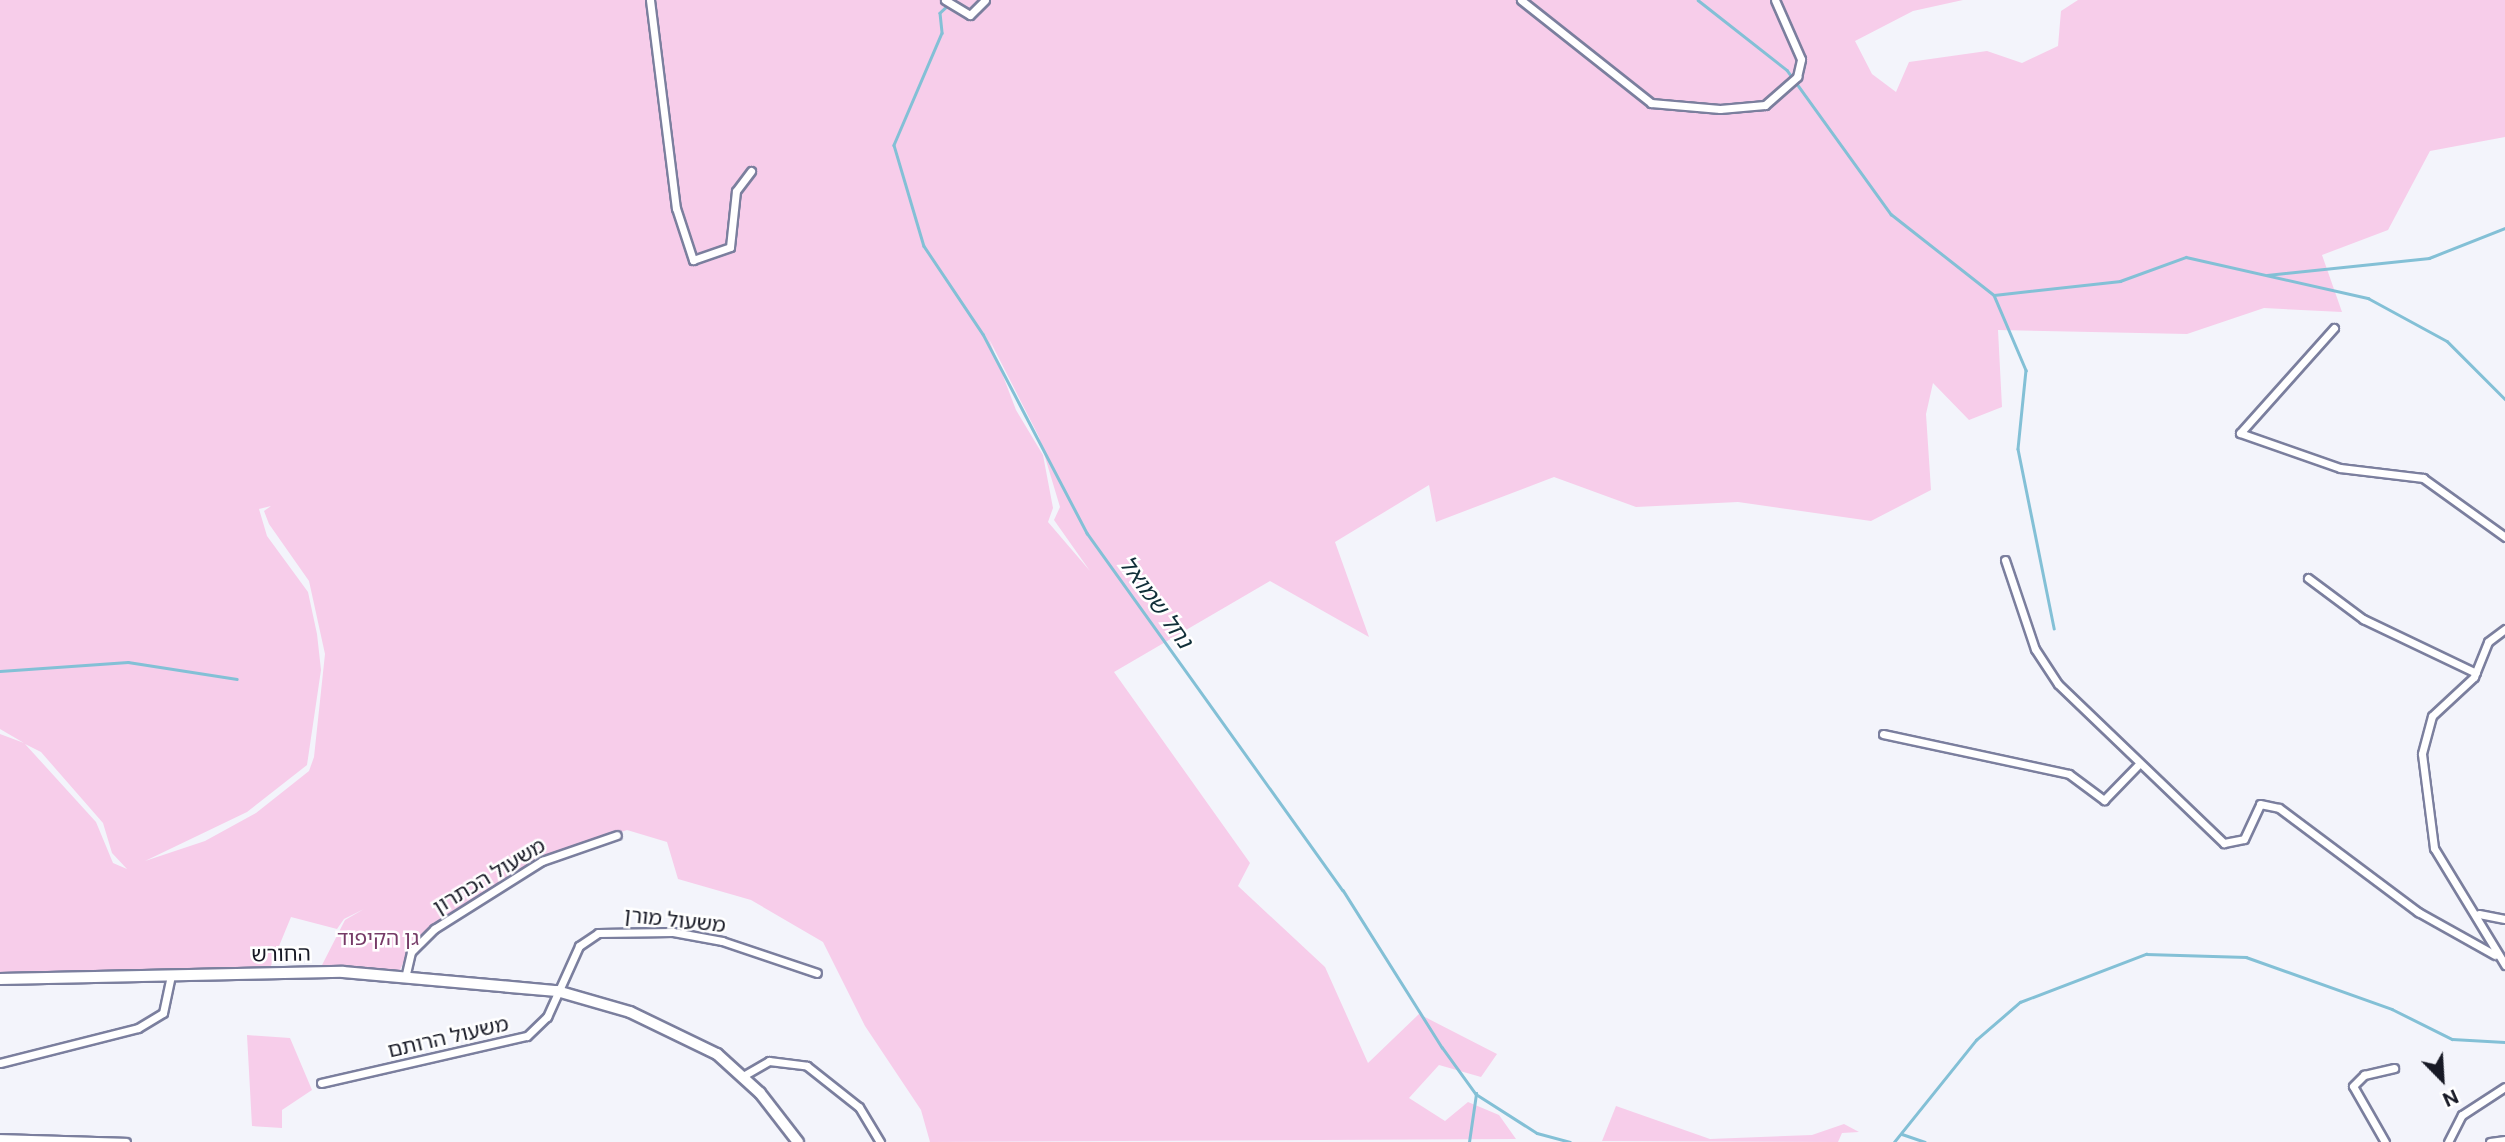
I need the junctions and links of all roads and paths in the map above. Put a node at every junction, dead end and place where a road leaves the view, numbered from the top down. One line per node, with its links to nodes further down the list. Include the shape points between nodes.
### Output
1 (650, 0): 6 (street, via 676,208 693,260 730,247 736,191)
2 (945, 0): 3 (street, via 970,15)
3 (985, 0)
4 (1521, 0): 5 (street, via 1651,103 1720,109 1765,105 1797,77 1801,59)
5 (1775, 0)
6 (751, 171)
7 (2334, 328): 8 (street, via 2240,433 2340,468 2423,478)
8 (2505, 537)
9 (2005, 560): 14 (street, via 2049,671 2077,707)
10 (2308, 578): 12 (street, via 2363,618)
11 (2505, 629): 12 (street, via 2488,642)
12 (2476, 673): 16 (street, via 2432,716 2422,754 2434,848)
13 (1883, 734): 14 (street, via 2070,774 2104,800)
14 (2139, 764): 18 (street, via 2224,843 2244,839 2260,804 2279,808 2418,912)
15 (617, 835): 22 (street, משעול הכתרון, via 542,861 434,929 411,952)
16 (2479, 914): 17 (street); 18 (street)
17 (2505, 919)
18 (2495, 955): 19 (street)
19 (2505, 965)
20 (817, 973): 24 (street, משעול מורן, via 722,941 613,930 579,946)
21 (171, 976): 22 (street, החורש); 23 (street, החורש); 25 (street, via 163,1013 138,1028)
22 (405, 978): 24 (street, החורש)
23 (0, 979)
24 (557, 991): 27 (street, החורש, via 630,1012 717,1055); 28 (street, משעול הרותם, via 547,1017 516,1041)
25 (0, 1063)
26 (2394, 1068): 35 (street, via 2364,1075 2353,1086 2353,1095)
27 (743, 1076): 33 (street, החורש); 34 (street, via 769,1061 807,1066 853,1100)
28 (321, 1083)
29 (2505, 1087): 36 (street, via 2462,1115)
30 (0, 1138): 32 (street)
31 (2505, 1140): 37 (street)
32 (126, 1142)
33 (798, 1142)
34 (880, 1142)
35 (2385, 1142)
36 (2448, 1142)
37 (2490, 1142)

